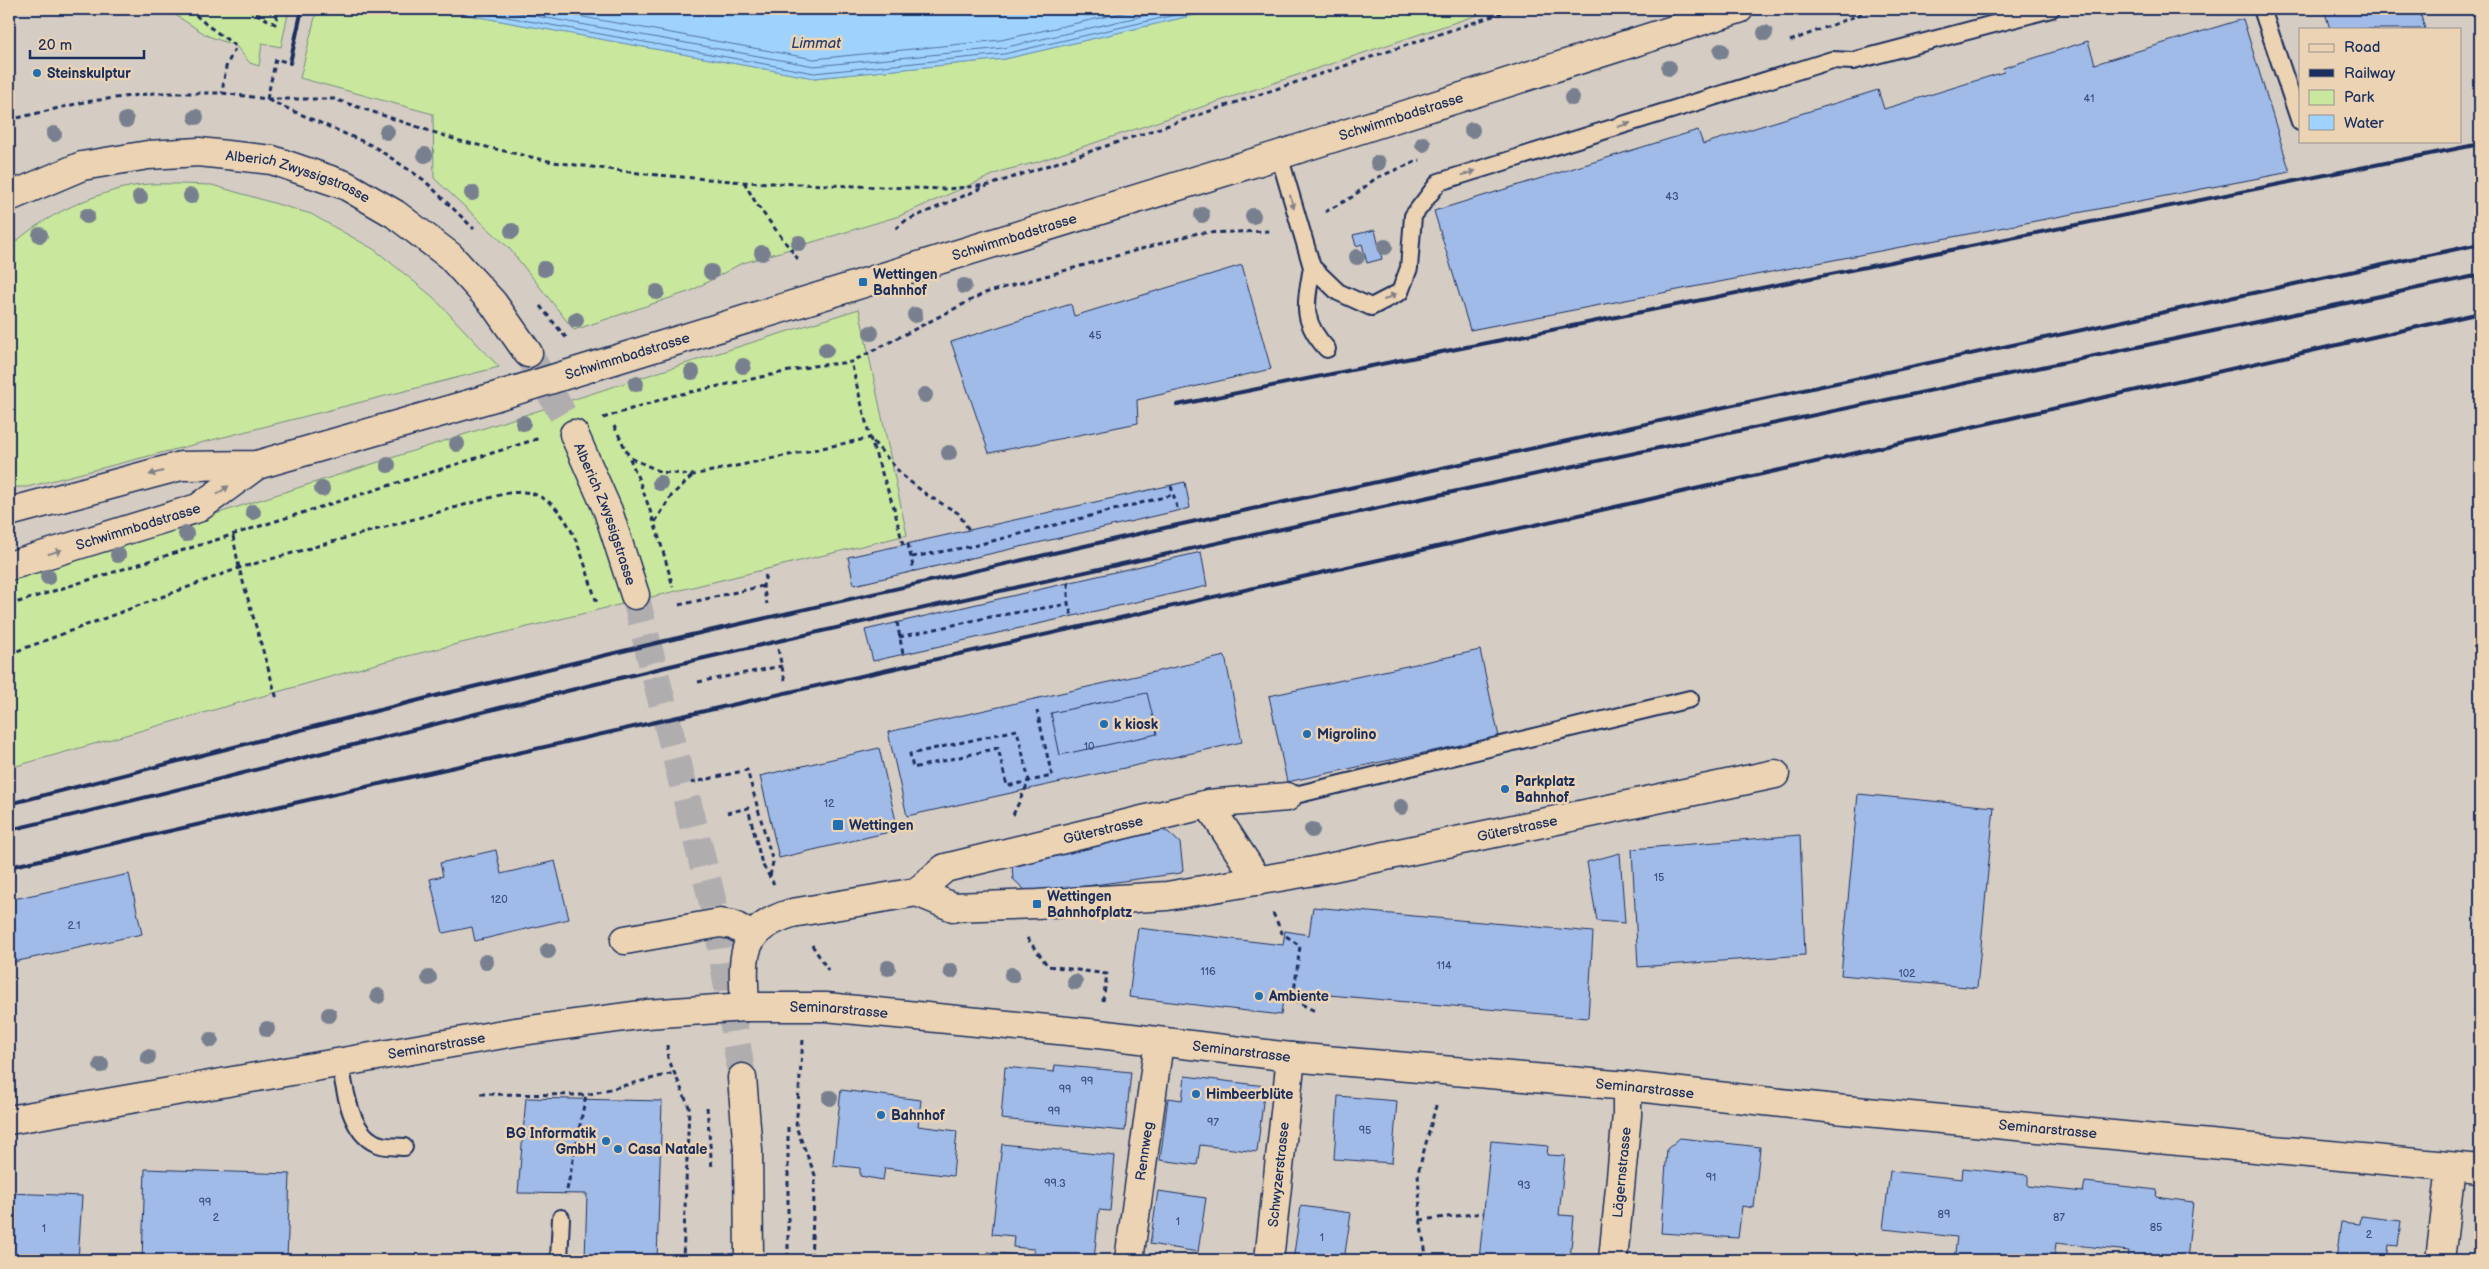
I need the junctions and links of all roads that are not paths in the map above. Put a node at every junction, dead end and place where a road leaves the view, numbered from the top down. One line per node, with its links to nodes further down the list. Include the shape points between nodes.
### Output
1 (1739, 9): 5 (street, Schwimmbadstrasse)
2 (2051, 9): 7 (lane, one-way to 2, via 1338,292 1371,307 1400,292 1409,268 1413,216 1439,182 1832,60 1852,60)
3 (2262, 9): 4 (lane)
4 (2299, 119)
5 (1279, 155): 7 (lane, one-way to 7); 11 (street, Schwimmbadstrasse, via 494,398)
6 (9, 197): 9 (street, Alberich Zwyssigstrasse, via 82,166 148,155 199,152 272,160 345,185 395,214 450,256 493,303)
7 (1312, 267): 8 (lane, via 1305,306 1314,334)
8 (1328, 349)
9 (528, 353)
10 (574, 434): 14 (street, Alberich Zwyssigstrasse, via 608,511)
11 (257, 464): 12 (street, Schwimmbadstrasse, one-way to 12, via 181,466); 13 (street, Schwimmbadstrasse, one-way to 11, via 198,508)
12 (9, 512)
13 (9, 566)
14 (635, 595)
15 (1690, 699): 17 (lane)
16 (1775, 774): 19 (street, Güterstrasse)
17 (1287, 797): 18 (street, Güterstrasse)
18 (1208, 804): 19 (street); 20 (street, Güterstrasse, via 945,868)
19 (1258, 882): 20 (street, Güterstrasse, via 1167,896 953,907)
20 (917, 892): 21 (street, via 792,913 775,918)
21 (752, 936): 22 (street, via 733,925 720,923); 23 (street, via 746,948)
22 (625, 940)
23 (745, 1006): 24 (street, Seminarstrasse, via 826,1007); 26 (street, Seminarstrasse, via 647,1014 515,1032)
24 (1159, 1042): 25 (street, Seminarstrasse); 36 (street, Rennweg)
25 (1291, 1057): 28 (street, Seminarstrasse); 37 (street, Schwyzerstrasse)
26 (340, 1063): 29 (street, Seminarstrasse); 30 (lane, via 346,1096 358,1129 380,1145)
27 (742, 1078): 35 (street, via 748,1150)
28 (1627, 1086): 31 (street, Seminarstrasse, via 1845,1110); 38 (street, Lägernstrasse)
29 (9, 1120)
30 (404, 1147)
31 (2451, 1167): 32 (street, Seminarstrasse); 39 (street)
32 (2480, 1169)
33 (561, 1218): 34 (lane)
34 (559, 1260)
35 (749, 1260)
36 (1129, 1260)
37 (1269, 1260)
38 (1613, 1260)
39 (2440, 1260)

